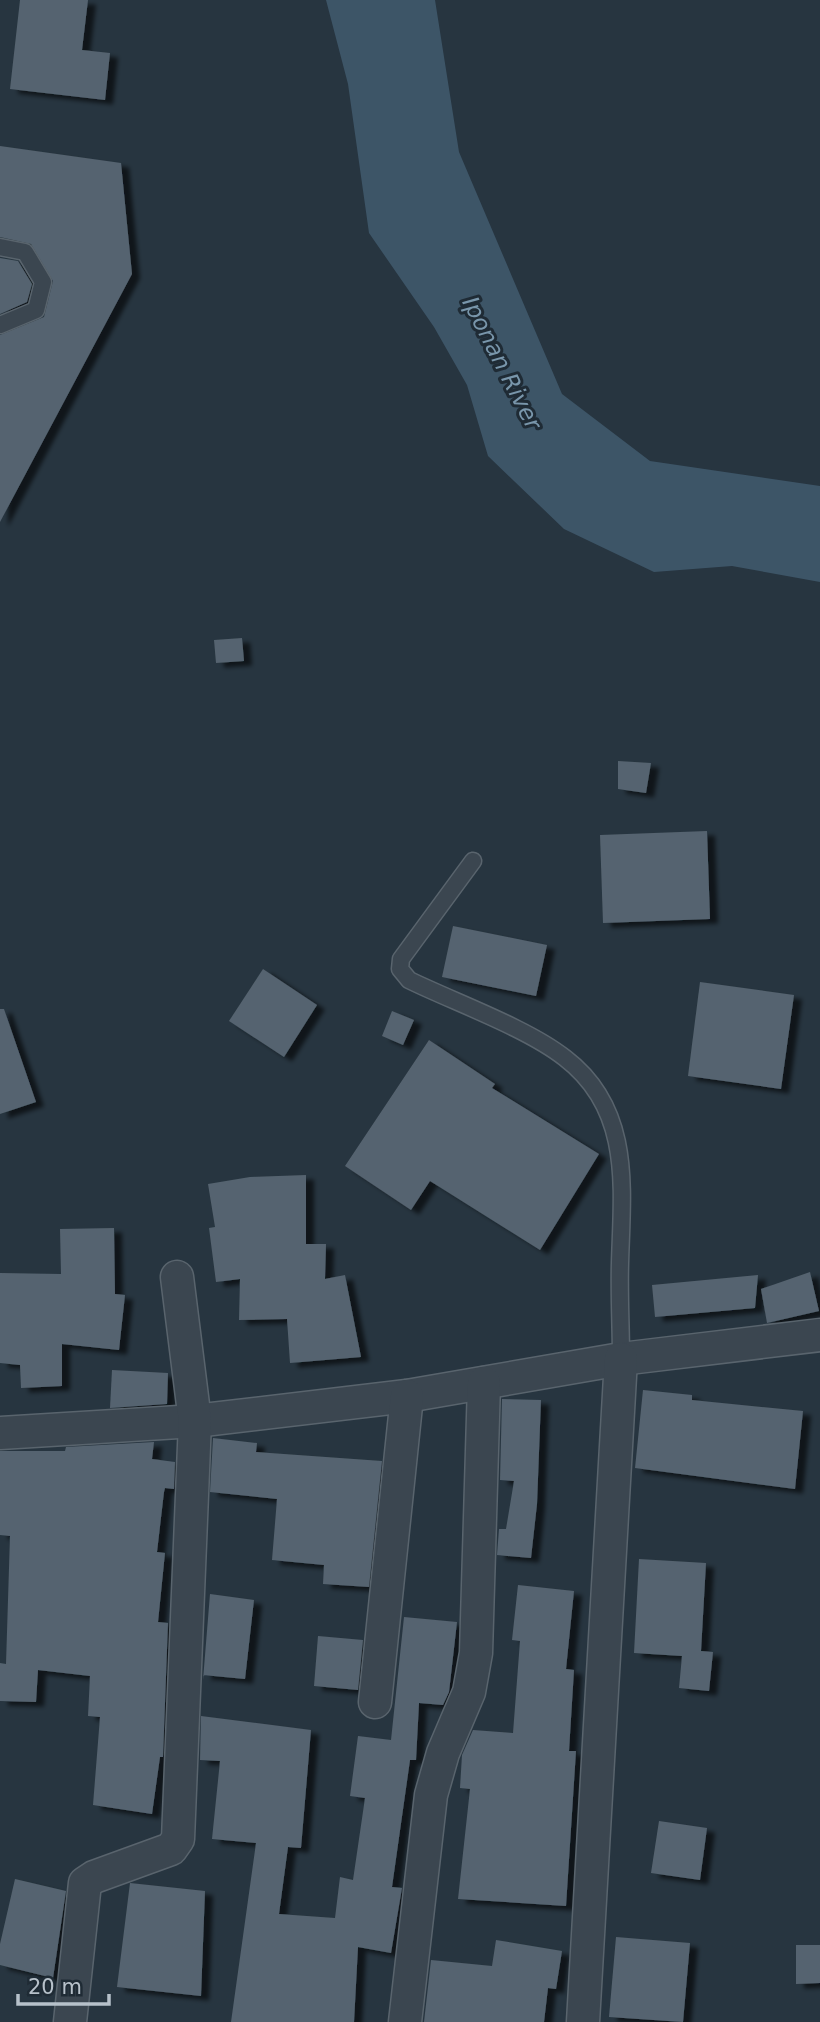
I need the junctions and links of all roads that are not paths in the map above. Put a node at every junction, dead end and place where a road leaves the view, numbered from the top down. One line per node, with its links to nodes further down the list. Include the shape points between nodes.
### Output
1 (0, 247): 2 (lane, via 25,252 43,282 36,310)
2 (0, 325)
3 (473, 861): 6 (lane, via 401,959 400,969 409,980 566,1058 597,1093 618,1135 624,1190)
4 (177, 1277): 9 (street)
5 (820, 1335): 6 (street)
6 (621, 1359): 7 (street); 14 (street)
7 (484, 1383): 8 (street); 13 (street, via 477,1653 469,1692 431,1795)
8 (407, 1396): 9 (street); 11 (street)
9 (195, 1421): 10 (street); 12 (street, via 178,1839 172,1849 85,1883)
10 (0, 1433)
11 (375, 1702)
12 (70, 2022)
13 (405, 2022)
14 (583, 2022)

